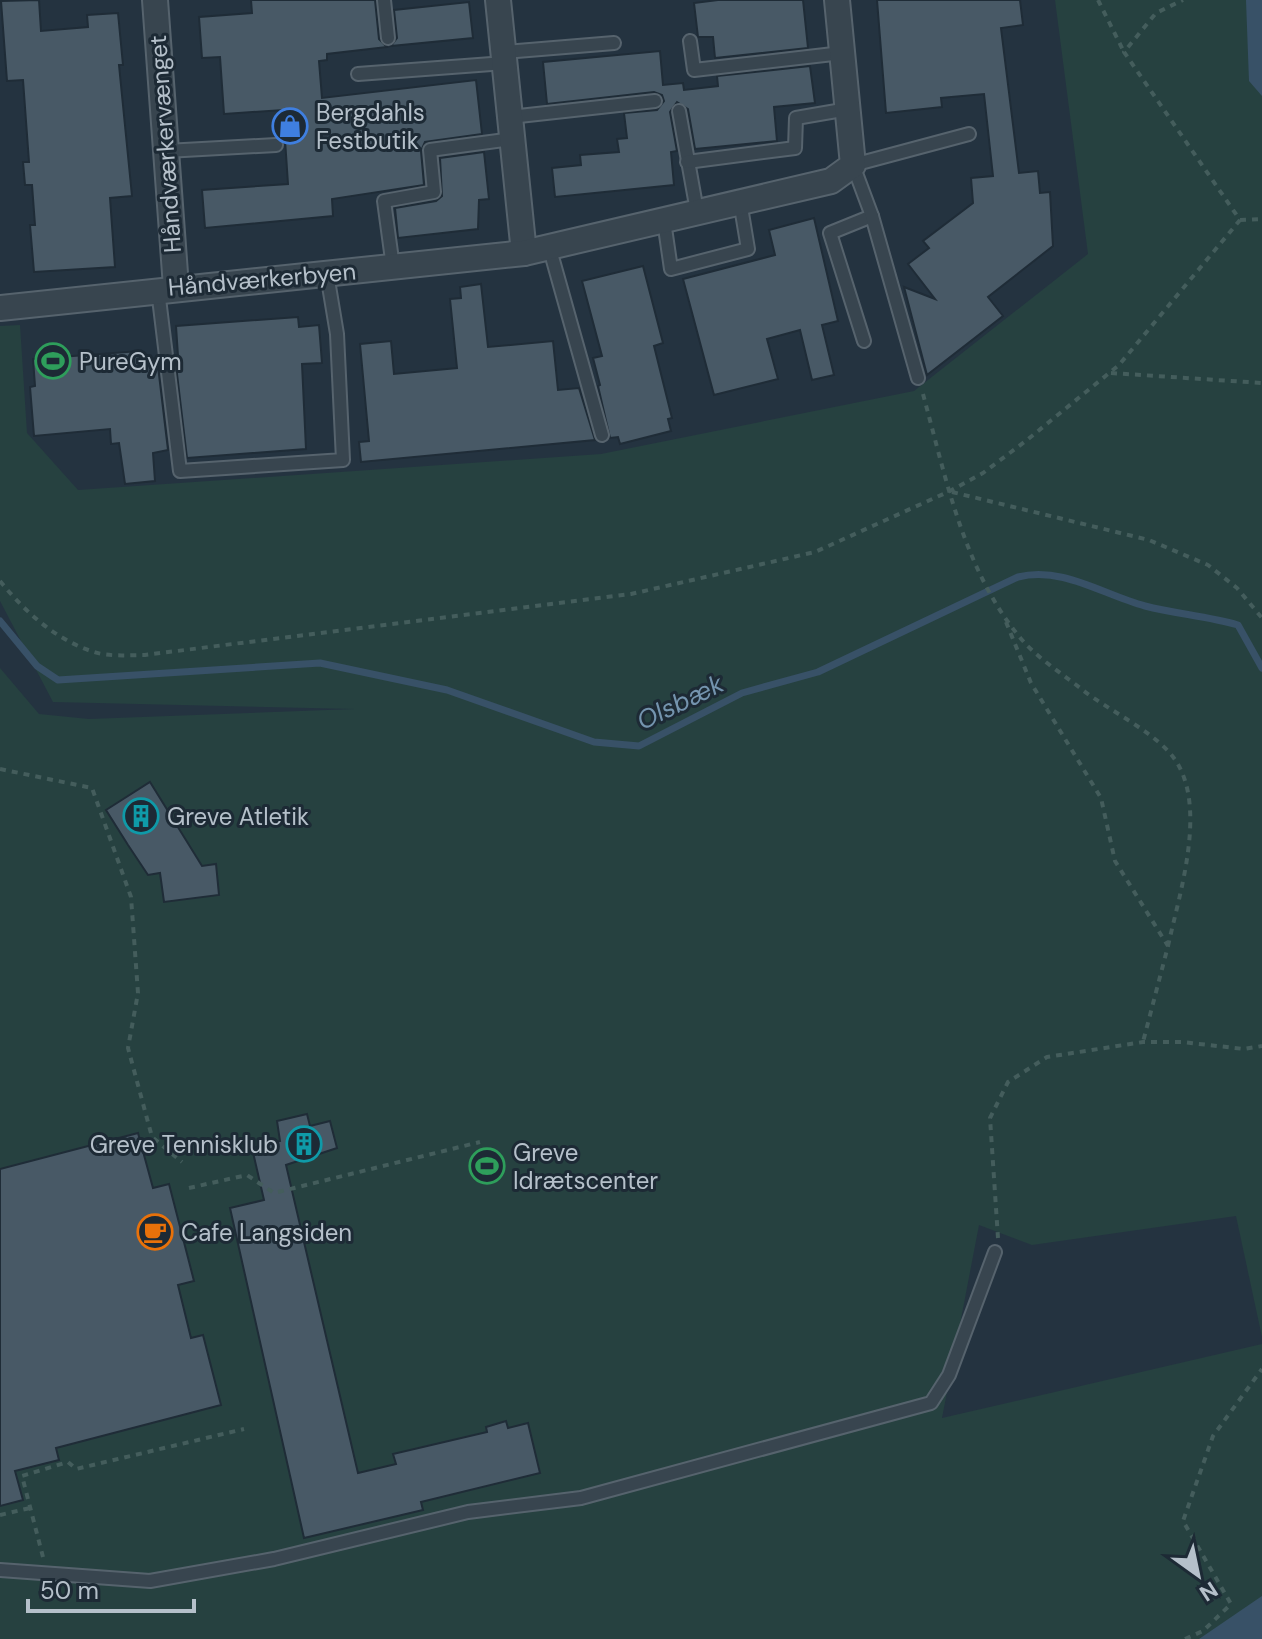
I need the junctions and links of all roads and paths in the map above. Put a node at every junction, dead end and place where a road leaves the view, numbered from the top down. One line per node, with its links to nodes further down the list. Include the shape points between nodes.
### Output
1 (155, 0): 20 (street, Håndværkervænget)
2 (384, 0): 7 (lane)
3 (498, 0): 12 (street)
4 (837, 0): 11 (street)
5 (1098, 0): 10 (path)
6 (1183, 0): 10 (path, via 1156,13)
7 (388, 38)
8 (690, 41): 11 (lane, via 694,70)
9 (614, 43): 12 (lane)
10 (1124, 52): 27 (path)
11 (842, 53): 15 (street)
12 (504, 58): 13 (lane); 17 (street)
13 (358, 74)
14 (655, 101): 17 (lane)
15 (848, 109): 21 (lane, via 796,118 795,148); 22 (street)
16 (679, 111): 21 (lane)
17 (511, 128): 30 (street); 31 (lane, via 430,150 434,192 384,201)
18 (969, 134): 22 (lane)
19 (276, 145): 20 (lane)
20 (166, 151): 33 (street, Håndværkervænget)
21 (687, 162): 24 (lane)
22 (853, 165): 23 (street, Håndværkerbyen, via 831,181); 25 (lane)
23 (740, 201): 24 (street, Håndværkerbyen); 28 (lane, via 748,249 671,269)
24 (697, 211): 28 (street, Håndværkerbyen)
25 (872, 216): 35 (lane, via 830,233); 37 (lane)
26 (1262, 219): 27 (path)
27 (1240, 220): 36 (path)
28 (664, 221): 29 (street, Håndværkerbyen)
29 (549, 246): 30 (street, Håndværkerbyen); 39 (lane)
30 (524, 253): 31 (street, Håndværkerbyen)
31 (393, 267): 32 (street, Håndværkerbyen)
32 (327, 274): 33 (street, Håndværkerbyen); 33 (lane, via 337,334 343,460 180,471)
33 (167, 288): 34 (street, Håndværkerbyen)
34 (0, 308)
35 (864, 341)
36 (1109, 373): 38 (path); 40 (path, via 983,473)
37 (918, 378): 40 (path)
38 (1262, 383)
39 (602, 435)
40 (950, 491): 41 (path, via 815,552 631,594 145,655 97,653 57,635); 42 (path, via 962,531); 43 (path, via 1149,540 1208,565)
41 (0, 581)
42 (1002, 612): 45 (path, via 1031,683 1101,798 1115,861); 45 (path, via 1045,660 1169,752 1190,790 1188,854)
43 (1262, 618)
44 (0, 769): 49 (path, via 92,788 131,897 138,993 128,1048 152,1137)
45 (1168, 946): 46 (path)
46 (1143, 1042): 47 (path); 51 (path, via 1047,1057 1008,1082 990,1118)
47 (1262, 1046)
48 (480, 1142): 50 (path, via 274,1193 247,1175)
49 (182, 1162)
50 (189, 1188)
51 (995, 1252): 57 (lane, via 949,1375 931,1403 581,1498 468,1512 274,1559 150,1581)
52 (1262, 1369): 58 (path, via 1213,1436 1183,1521 1231,1604 1205,1632)
53 (244, 1429): 54 (path, via 76,1469 68,1462 22,1476)
54 (30, 1508): 55 (path); 57 (path)
55 (0, 1515)
56 (0, 1570): 57 (lane)
57 (46, 1571)
58 (1185, 1639)

